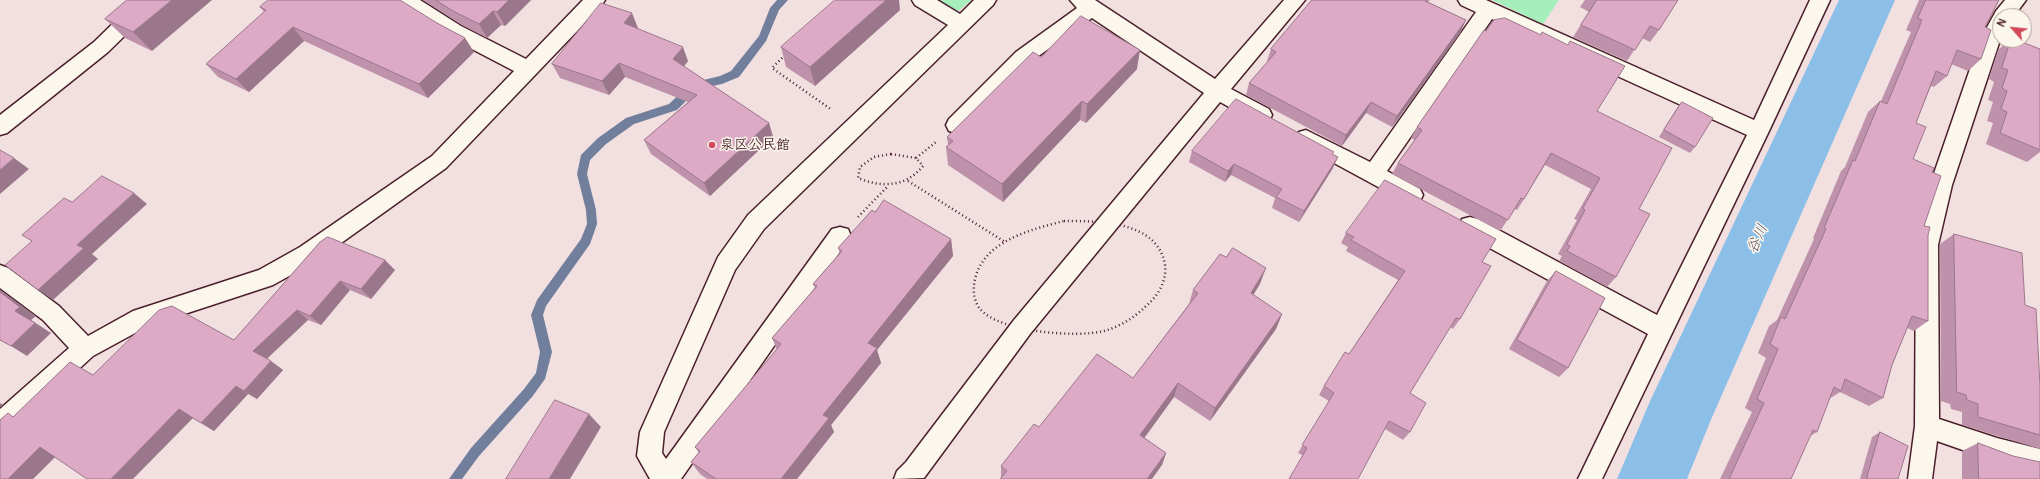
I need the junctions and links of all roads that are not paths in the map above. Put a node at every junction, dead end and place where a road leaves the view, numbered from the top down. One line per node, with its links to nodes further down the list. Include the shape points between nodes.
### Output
1 (149, 0): 18 (street, via 101,47)
2 (405, 0): 15 (street, via 454,31)
3 (595, 0): 15 (street)
4 (922, 0): 13 (street)
5 (986, 0): 13 (street)
6 (1296, 0): 16 (street)
7 (1468, 0): 12 (street)
8 (1820, 0): 19 (street)
9 (2016, 0): 11 (street)
10 (1086, 4): 16 (street); 17 (street, via 1002,77)
11 (2010, 8)
12 (1488, 10): 19 (street); 20 (street)
13 (961, 24): 31 (street, via 756,222 726,264 652,432 649,456)
14 (1992, 36): 28 (street, via 1941,185 1927,245)
15 (529, 69): 26 (street, via 439,162 308,254 265,278 141,318)
16 (1217, 91): 20 (street); 30 (street, via 1022,327)
17 (956, 125)
18 (0, 128)
19 (1758, 130): 25 (street)
20 (1373, 174): 21 (street)
21 (1429, 204)
22 (1450, 216): 25 (street)
23 (840, 236): 31 (street)
24 (0, 275): 26 (street, via 51,313)
25 (1661, 329): 32 (street)
26 (85, 349): 27 (street)
27 (0, 425)
28 (1927, 426): 29 (street, via 1997,450); 33 (street)
29 (2040, 461)
30 (916, 476)
31 (665, 479)
32 (1590, 479)
33 (1920, 479)

